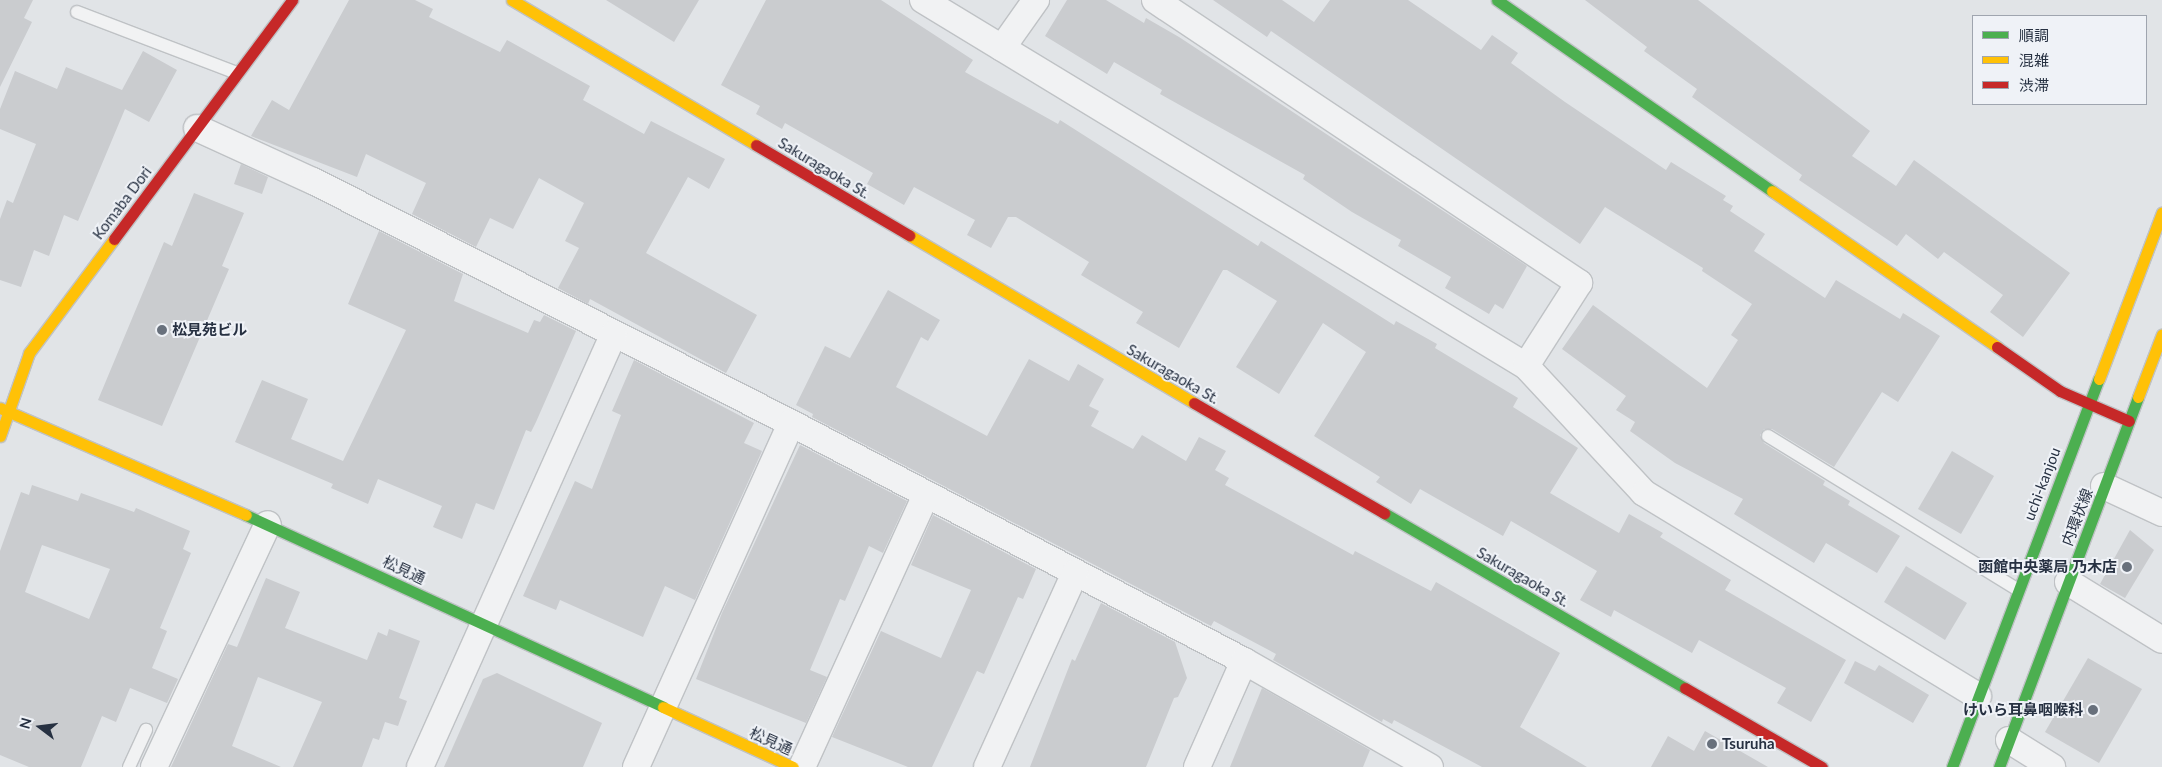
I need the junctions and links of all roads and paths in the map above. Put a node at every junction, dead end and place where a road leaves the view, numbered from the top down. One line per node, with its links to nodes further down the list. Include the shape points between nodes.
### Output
1 (292, 0): 9 (street, Komaba Dori)
2 (512, 0): 45 (street, Sakuragaoka St., via 1105,351)
3 (923, 0): 8 (street)
4 (1036, 0): 8 (street)
5 (1155, 0): 14 (street, via 1579,283)
6 (1497, 0): 15 (street, via 2060,391)
7 (77, 12): 9 (lane)
8 (1002, 48): 14 (street)
9 (237, 74): 10 (street, Komaba Dori)
10 (197, 128): 12 (street, via 313,181); 16 (street, Komaba Dori, via 29,353)
11 (2162, 212): 15 (street, uchi-kanjou)
12 (614, 334): 18 (street); 28 (street)
13 (2162, 334): 17 (street, 内環状線)
14 (1526, 366): 31 (street, via 1644,493)
15 (2088, 405): 17 (street); 27 (street, uchi-kanjou)
16 (4, 410): 19 (street, Komaba Dori); 24 (street, 松見通)
17 (2130, 420): 21 (street, 内環状線)
18 (791, 423): 22 (street); 32 (street)
19 (0, 436)
20 (1768, 436): 27 (lane)
21 (2104, 486): 23 (street); 26 (street, 内環状線)
22 (926, 495): 25 (street); 41 (street)
23 (2162, 513)
24 (268, 524): 28 (street, 松見通); 37 (street)
25 (1075, 573): 30 (street); 42 (street)
26 (2068, 582): 29 (street); 34 (street, 内環状線)
27 (2018, 590): 31 (street, uchi-kanjou)
28 (484, 624): 32 (street, 松見通); 38 (street)
29 (2162, 640)
30 (1244, 661): 35 (street); 43 (street)
31 (1978, 696): 46 (street, uchi-kanjou)
32 (664, 709): 39 (street); 40 (street, 松見通)
33 (146, 730): 36 (lane)
34 (2009, 740): 47 (street, 内環状線); 48 (street)
35 (1400, 759): 44 (street)
36 (129, 767)
37 (154, 767)
38 (420, 767)
39 (636, 767)
40 (793, 767)
41 (802, 767)
42 (987, 767)
43 (1197, 767)
44 (1430, 767)
45 (1822, 767)
46 (1952, 767)
47 (1999, 767)
48 (2052, 767)

